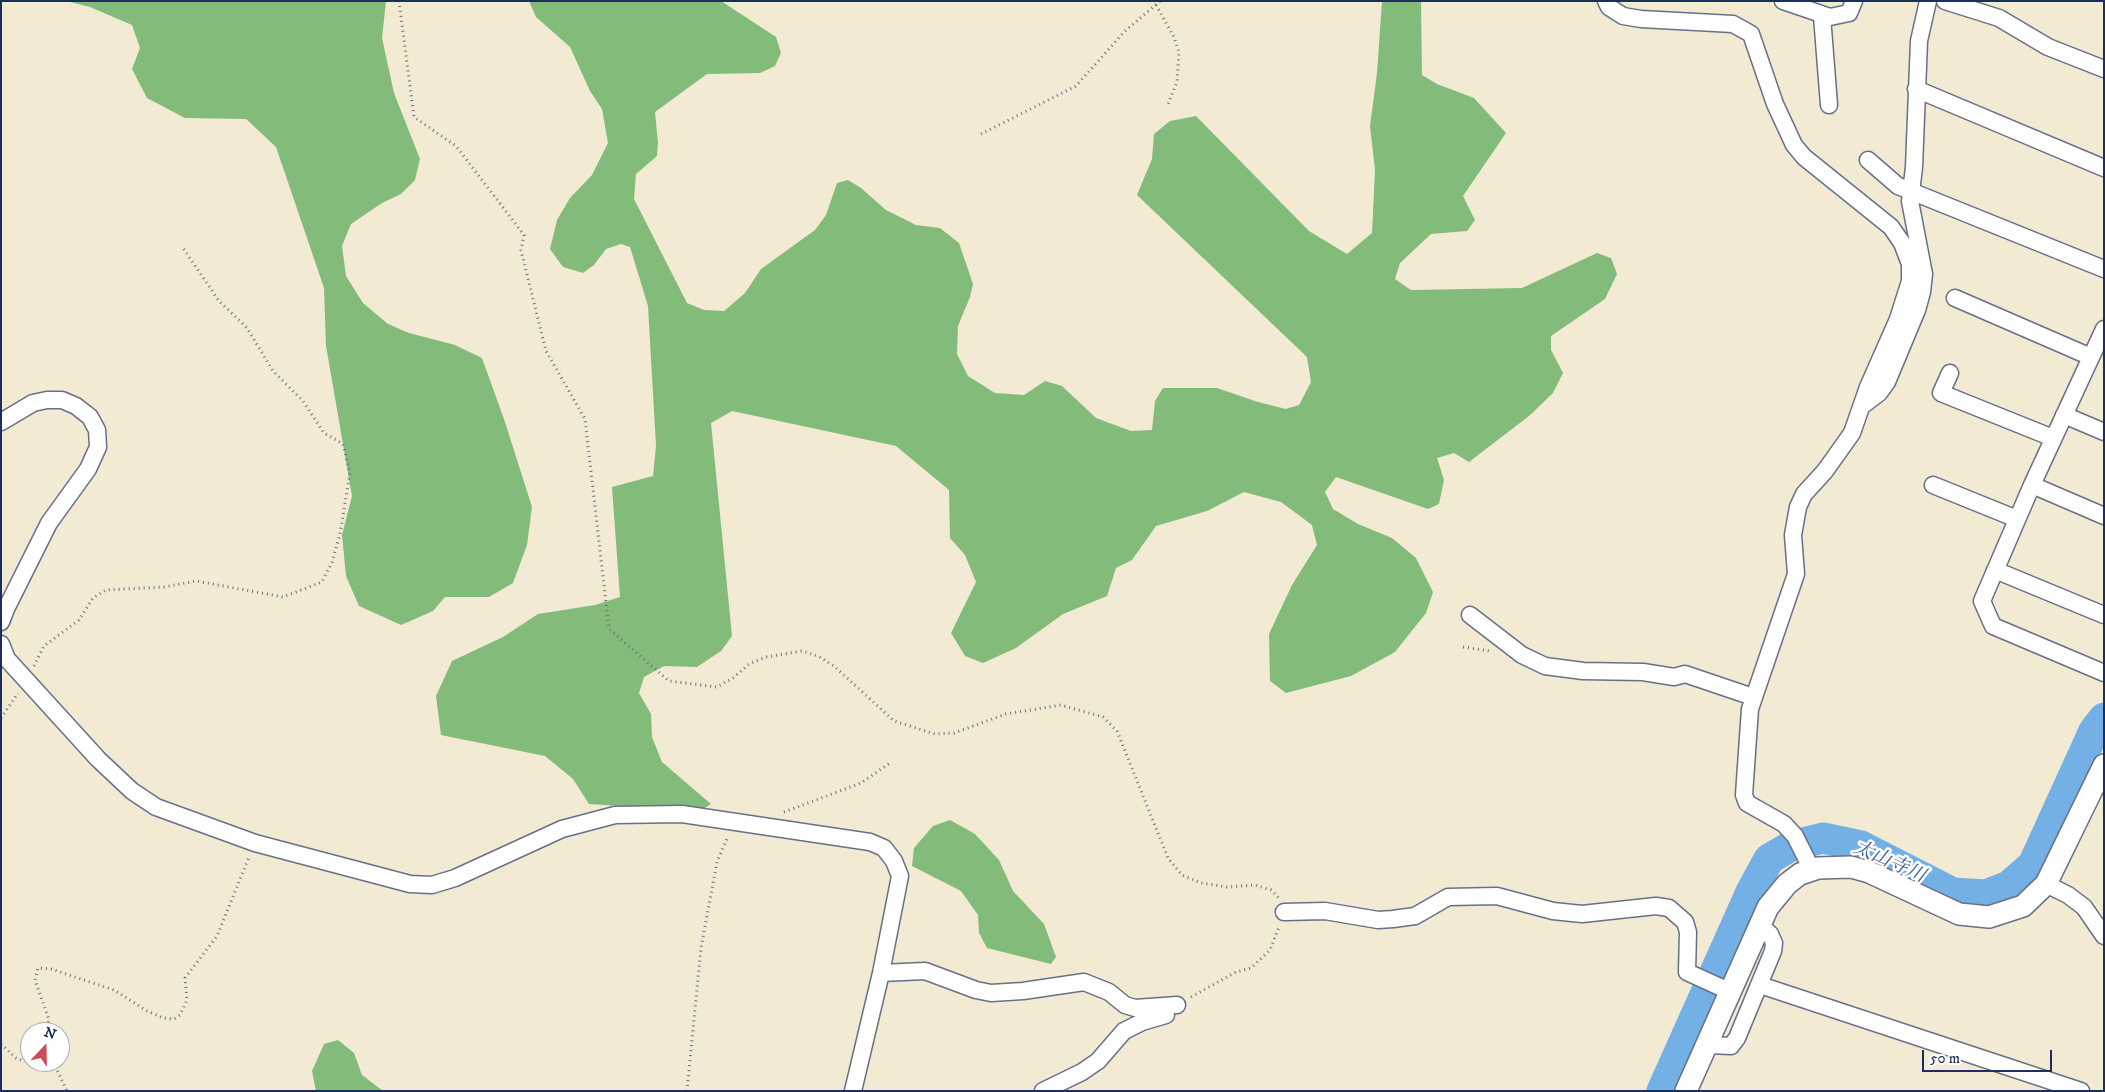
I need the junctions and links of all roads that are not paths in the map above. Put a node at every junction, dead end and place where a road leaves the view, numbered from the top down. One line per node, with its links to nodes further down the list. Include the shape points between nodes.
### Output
1 (1606, 1): 19 (street, via 1609,7 1623,16 1641,20 1733,24 1751,34 1775,104 1794,145 1804,158 1890,227 1902,243 1910,264 1910,281)
2 (1783, 1): 7 (street)
3 (1854, 1): 7 (street, via 1844,16)
4 (1928, 1): 9 (street, via 1919,41)
5 (1945, 1): 6 (street)
6 (1987, 7): 8 (street, via 2048,47)
7 (1822, 16): 10 (street)
8 (2104, 69)
9 (1916, 90): 12 (street); 13 (street)
10 (1828, 104)
11 (1868, 160): 13 (street, via 1898,186)
12 (2104, 168)
13 (1911, 190): 14 (street); 19 (street, via 1910,201 1924,274 1922,292 1887,382)
14 (2104, 268)
15 (1955, 298): 17 (street)
16 (2104, 329): 17 (street)
17 (2097, 351): 20 (street)
18 (1950, 373): 23 (street, via 1941,393)
19 (1863, 405): 34 (street, via 1848,442 1804,494 1798,507 1793,535 1796,574)
20 (2064, 415): 22 (street); 23 (street)
21 (1, 422): 31 (street, via 33,403 62,400 90,417 97,430 98,447 88,469 49,523)
22 (2104, 432)
23 (2053, 438): 25 (street)
24 (1933, 485): 27 (street)
25 (2032, 485): 26 (street); 27 (street)
26 (2104, 516)
27 (2017, 519): 28 (street)
28 (1996, 570): 30 (street); 33 (street, via 1982,601 1993,626)
29 (1470, 616): 34 (street, via 1522,655 1545,666 1674,677 1685,674)
30 (2104, 616)
31 (1, 622)
32 (1, 644): 41 (street, via 7,659 98,759 132,791 156,807 255,843 410,884 432,885 455,878 562,829 615,815 682,814 870,842 884,848 894,860 900,876)
33 (2104, 674)
34 (1753, 697): 36 (street, via 1744,795 1747,803 1784,824 1795,836)
35 (2104, 765): 37 (street)
36 (1812, 870): 37 (street, via 1851,867 1869,872 1959,914 1989,917 2023,906); 39 (street, via 1787,884 1768,907)
37 (2046, 884): 40 (street, via 2084,907)
38 (1284, 912): 43 (street, via 1325,911 1378,920 1393,919 1415,916 1448,897 1496,896 1553,911 1582,914 1656,906 1669,908 1685,922 1688,932 1687,972)
39 (1760, 925): 42 (street, via 1774,943); 43 (street)
40 (2104, 936)
41 (881, 973): 45 (street); 46 (street, via 925,971 991,993 1084,982 1135,1008 1176,1005 1170,1014 1124,1031 1098,1061)
42 (1760, 985): 44 (street, via 1731,1046); 48 (street)
43 (1720, 987): 44 (street)
44 (1708, 1045): 47 (street)
45 (853, 1091)
46 (1043, 1091)
47 (1686, 1091)
48 (2081, 1091)

